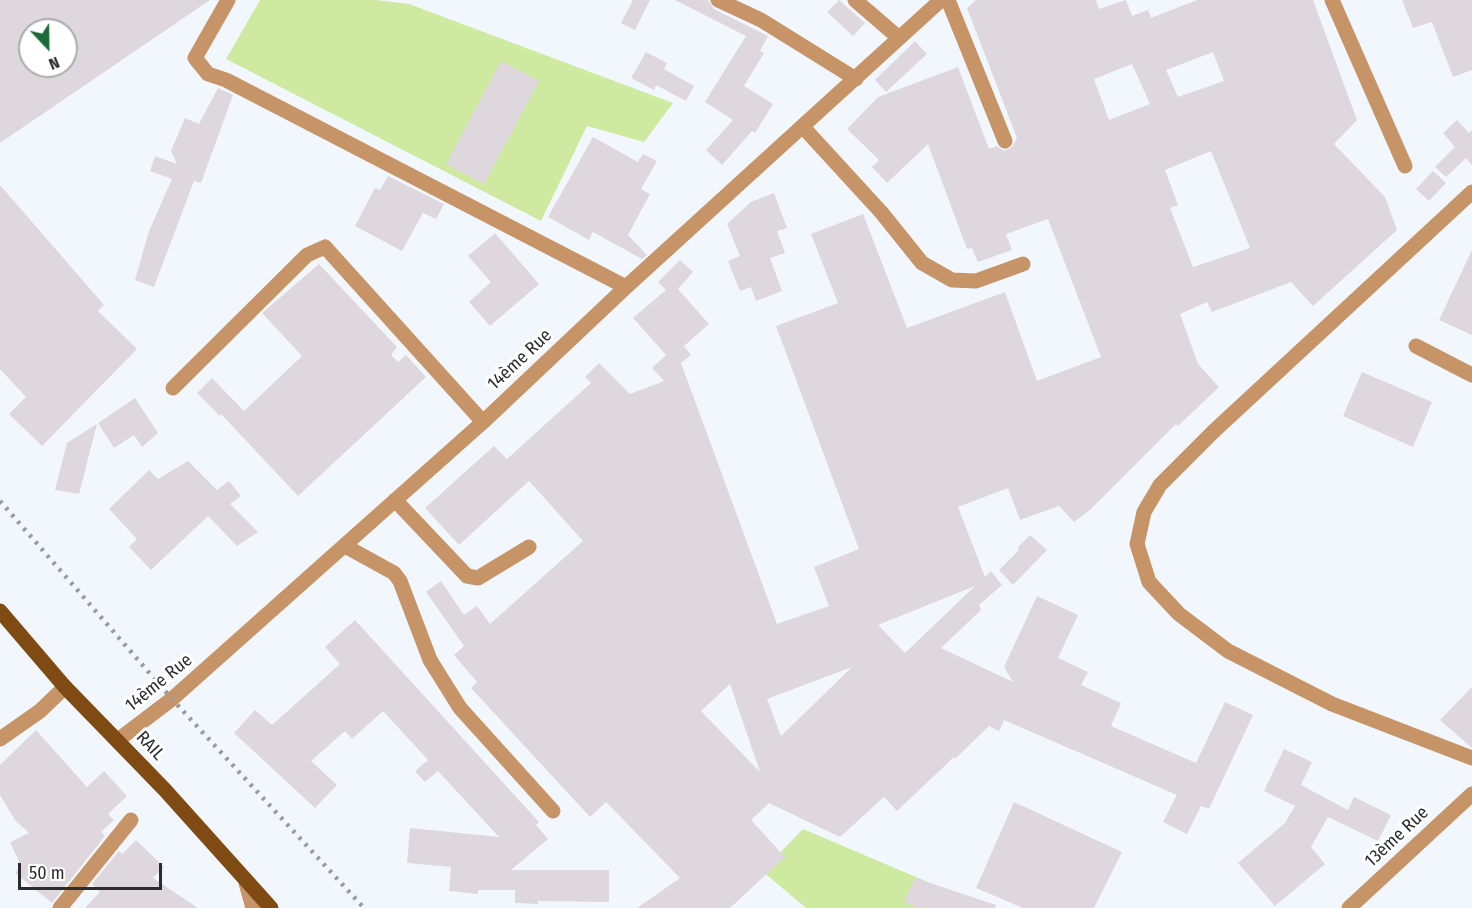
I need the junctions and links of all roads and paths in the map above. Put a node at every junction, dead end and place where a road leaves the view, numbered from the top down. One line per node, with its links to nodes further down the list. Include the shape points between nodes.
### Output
1 (228, 0): 14 (street, via 195,58 208,74)
2 (718, 0): 8 (street, via 761,20)
3 (855, 0): 7 (street)
4 (941, 0): 7 (street, 14ème Rue)
5 (948, 0): 10 (street)
6 (1332, 0): 11 (street)
7 (898, 38): 8 (street, 14ème Rue)
8 (856, 79): 9 (street, 14ème Rue)
9 (803, 127): 13 (street, via 922,263 952,280 976,281); 14 (street, 14ème Rue)
10 (1005, 141)
11 (1405, 166)
12 (1472, 192): 26 (street, via 1160,485 1144,512 1137,544 1149,582 1179,614 1228,651 1332,704)
13 (1023, 264)
14 (626, 287): 18 (street, 14ème Rue)
15 (1416, 346): 16 (street)
16 (1472, 375)
17 (173, 388): 18 (street, via 307,255 325,247)
18 (483, 422): 19 (street, 14ème Rue)
19 (395, 500): 20 (street, 14ème Rue); 21 (street, via 467,576 478,578)
20 (345, 546): 25 (street, 14ème Rue, via 172,699); 28 (street, via 394,573 430,660 460,708)
21 (529, 547)
22 (0, 611): 23 (main road, RAIL)
23 (65, 687): 24 (street); 25 (main road, RAIL)
24 (0, 740)
25 (118, 740): 30 (main road, RAIL)
26 (1472, 758)
27 (1472, 794): 34 (street, 13ème Rue)
28 (553, 811)
29 (131, 819): 31 (street)
30 (246, 883): 32 (street); 33 (main road, RAIL)
31 (60, 908)
32 (254, 908)
33 (271, 908)
34 (1349, 908)

